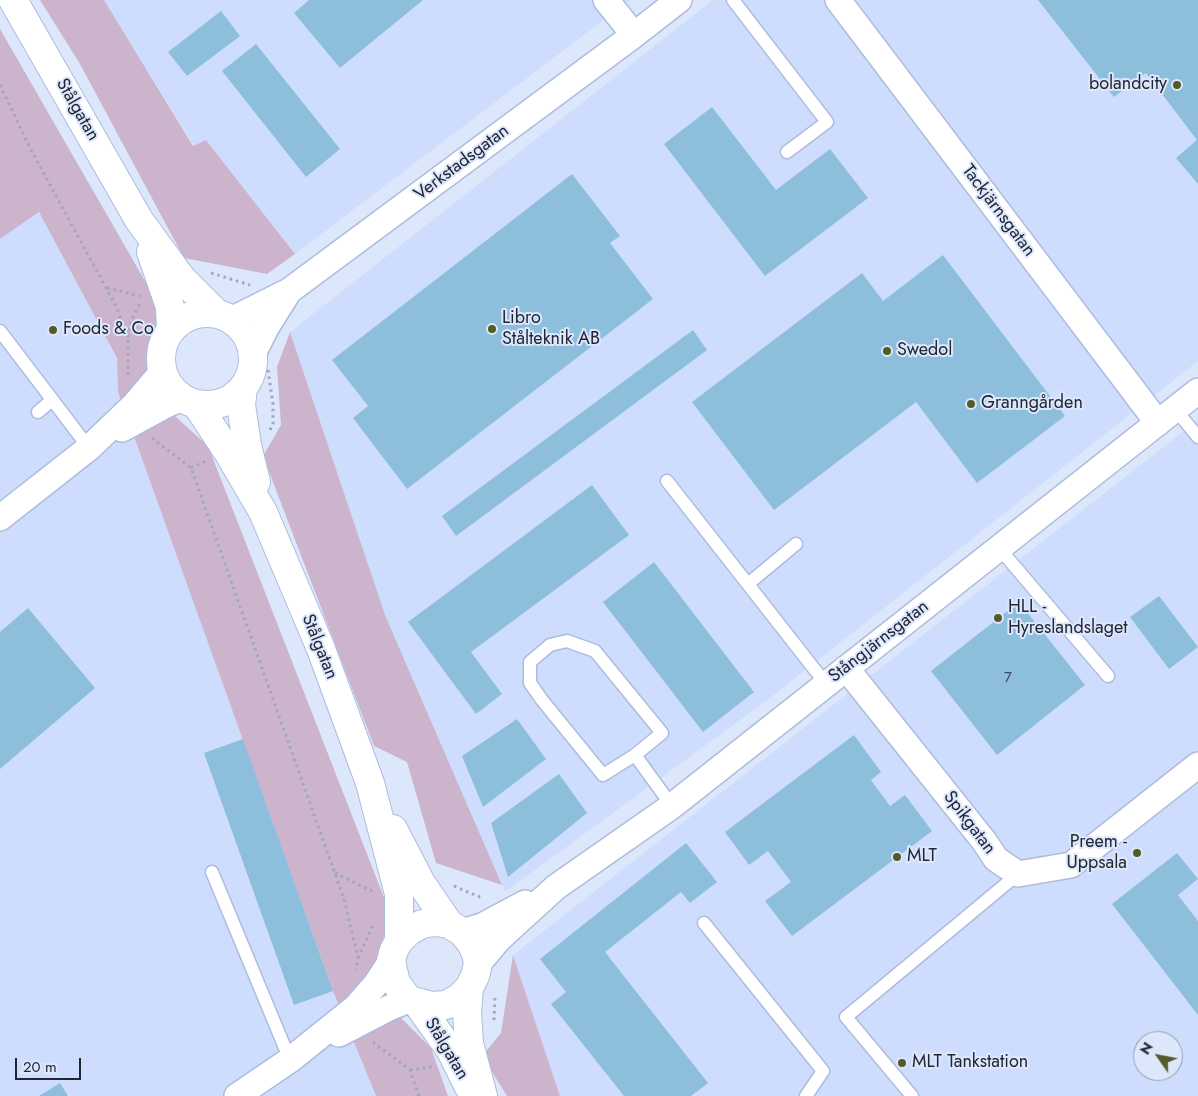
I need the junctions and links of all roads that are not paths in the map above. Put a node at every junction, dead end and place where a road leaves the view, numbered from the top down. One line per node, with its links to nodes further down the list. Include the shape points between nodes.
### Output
1 (13, 0): 8 (main road, Stålgatan)
2 (606, 0): 6 (street)
3 (678, 0): 6 (street, Verkstadsgatan)
4 (734, 0): 7 (lane, via 827,122)
5 (838, 0): 21 (street, Tackjärnsgatan)
6 (634, 36): 9 (street, Verkstadsgatan)
7 (787, 152)
8 (139, 220): 10 (main road, Stålgatan, via 182,279); 11 (main road, Stålgatan, via 170,307)
9 (289, 291): 10 (street, Verkstadsgatan); 13 (street, Verkstadsgatan, via 266,328)
10 (224, 317): 11 (main road, via 202,313 188,317); 13 (main road, via 242,329)
11 (171, 330): 14 (main road, via 161,356)
12 (0, 331): 17 (lane)
13 (261, 359): 15 (main road)
14 (162, 372): 18 (main road, via 170,387); 19 (street)
15 (243, 388): 18 (main road, via 233,398 213,405); 24 (main road, Stålgatan)
16 (1198, 391): 21 (street, Stångjärnsgatan)
17 (52, 400): 20 (lane); 23 (lane)
18 (189, 401): 19 (street); 24 (main road, Stålgatan)
19 (138, 411): 23 (street)
20 (38, 412)
21 (1166, 416): 22 (lane); 28 (street, Stångjärnsgatan)
22 (1198, 437)
23 (89, 448): 26 (street)
24 (238, 449): 35 (main road, Stålgatan, via 321,650)
25 (667, 481): 29 (lane)
26 (0, 518)
27 (796, 544): 29 (lane)
28 (998, 548): 30 (street, Stångjärnsgatan); 31 (lane)
29 (748, 584): 32 (lane)
30 (846, 668): 32 (street, Stångjärnsgatan); 38 (street, Spikgatan, via 996,859)
31 (1108, 676)
32 (826, 684): 36 (street, Stångjärnsgatan)
33 (635, 755): 33 (lane, via 662,733 595,651 567,641 550,645 530,662 530,683 603,775); 36 (lane)
34 (1198, 765): 38 (street, via 1071,864)
35 (370, 783): 41 (main road, Stålgatan, via 421,883); 42 (main road, Stålgatan, via 399,894)
36 (672, 806): 39 (street, Stångjärnsgatan)
37 (212, 872): 46 (lane)
38 (1018, 874): 51 (lane, via 846,1017)
39 (556, 887): 41 (street, Stångjärnsgatan, via 482,926); 43 (street, Stångjärnsgatan, via 499,938)
40 (704, 923): 50 (lane, via 823,1071)
41 (455, 928): 42 (main road, via 435,922 422,924 409,931); 43 (main road, via 476,952)
42 (395, 951): 44 (main road, via 396,983); 45 (street)
43 (474, 976): 44 (main road, via 459,998 446,1005 432,1006); 49 (main road, Stålgatan, via 467,1012 469,1043)
44 (413, 1001): 45 (street); 48 (main road, Stålgatan, via 451,1052)
45 (360, 1014): 46 (street)
46 (290, 1060): 47 (street)
47 (236, 1096)
48 (473, 1096)
49 (483, 1096)
50 (806, 1096)
51 (912, 1096)

